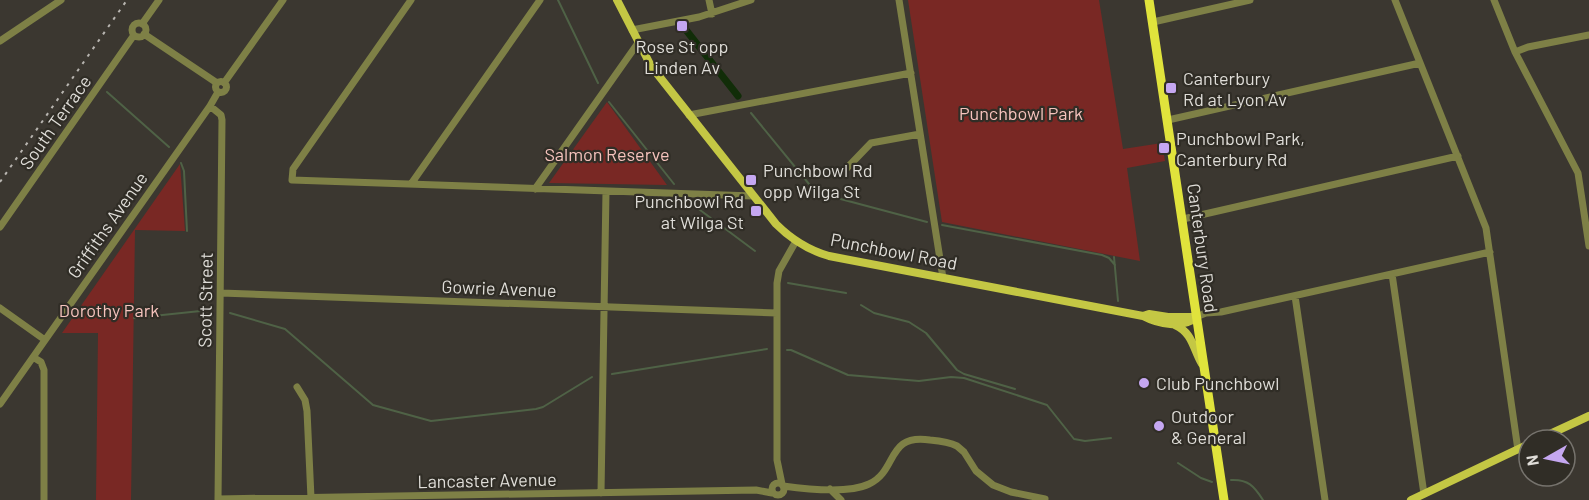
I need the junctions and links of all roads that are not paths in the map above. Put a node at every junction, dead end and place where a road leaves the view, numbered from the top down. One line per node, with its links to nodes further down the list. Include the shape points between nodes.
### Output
1 (61, 0): 21 (street)
2 (159, 0): 16 (street)
3 (283, 0): 26 (street)
4 (411, 0): 33 (street, via 293,169 292,180)
5 (540, 0): 33 (street)
6 (617, 0): 17 (main road, Punchbowl Road)
7 (710, 0): 14 (street)
8 (752, 0): 14 (street)
9 (899, 0): 25 (street)
10 (1149, 0): 15 (highway, Canterbury Road)
11 (1250, 0): 15 (street)
12 (1395, 0): 24 (street)
13 (1494, 0): 23 (street)
14 (712, 14): 17 (street)
15 (1153, 22): 29 (highway, Canterbury Road)
16 (142, 24): 18 (street); 20 (street, via 134,25)
17 (632, 30): 22 (main road, Punchbowl Road)
18 (144, 34): 20 (street); 26 (street)
19 (1589, 34): 23 (street)
20 (134, 35): 38 (street, South Terrace)
21 (0, 42)
22 (638, 43): 28 (main road, Punchbowl Road); 34 (street)
23 (1515, 52): 40 (street, via 1578,173)
24 (1420, 63): 29 (street); 31 (street)
25 (910, 73): 28 (street); 30 (street)
26 (220, 83): 27 (street, Griffiths Avenue)
27 (210, 106): 44 (street, Scott Street, via 222,120); 52 (street, Griffiths Avenue)
28 (689, 115): 36 (main road, Punchbowl Road)
29 (1168, 120): 37 (highway, Canterbury Road)
30 (920, 134): 32 (street, via 871,142); 43 (street)
31 (1458, 156): 37 (street); 41 (street, via 1484,221)
32 (846, 169)
33 (411, 184): 34 (street)
34 (535, 189): 35 (street)
35 (606, 192): 36 (street); 46 (street)
36 (753, 196): 39 (main road, Punchbowl Road)
37 (1183, 219): 50 (highway, Canterbury Road)
38 (0, 227)
39 (796, 241): 43 (main road, Punchbowl Road, via 829,256); 48 (street, via 779,271)
40 (1589, 246)
41 (1490, 252): 42 (street); 59 (street)
42 (1392, 274): 45 (street); 64 (street)
43 (943, 278): 49 (main road, Punchbowl Road)
44 (220, 293): 46 (street, Gowrie Avenue); 67 (street, Scott Street)
45 (1295, 296): 50 (street); 71 (street)
46 (603, 307): 48 (street, Gowrie Avenue); 63 (street)
47 (0, 308): 52 (street)
48 (777, 313): 62 (street)
49 (1143, 316): 50 (main road, Punchbowl Road); 51 (main road, Punchbowl Road)
50 (1196, 317): 51 (main road, via 1190,323); 54 (highway, Canterbury Road)
51 (1171, 324): 54 (main road, via 1189,335)
52 (45, 340): 53 (street, Griffiths Avenue)
53 (33, 357): 56 (street, Griffiths Avenue); 66 (street, via 44,370)
54 (1204, 367): 70 (highway, Canterbury Road)
55 (297, 387): 65 (street, via 307,411)
56 (0, 404)
57 (1589, 416): 58 (main road)
58 (1563, 428)
59 (1517, 443)
60 (1517, 450): 64 (main road)
61 (830, 489): 62 (street, Lancaster Avenue); 68 (street); 69 (street, Lancaster Avenue, via 846,490 869,484 882,474 900,446 921,438 957,446 980,475 999,488)
62 (777, 491): 63 (street, Lancaster Avenue)
63 (602, 493): 65 (street, Lancaster Avenue)
64 (1424, 494): 72 (main road)
65 (311, 498): 67 (street, Lancaster Avenue)
66 (44, 500)
67 (218, 500)
68 (841, 500)
69 (1046, 500)
70 (1224, 500)
71 (1325, 500)
72 (1411, 500)

